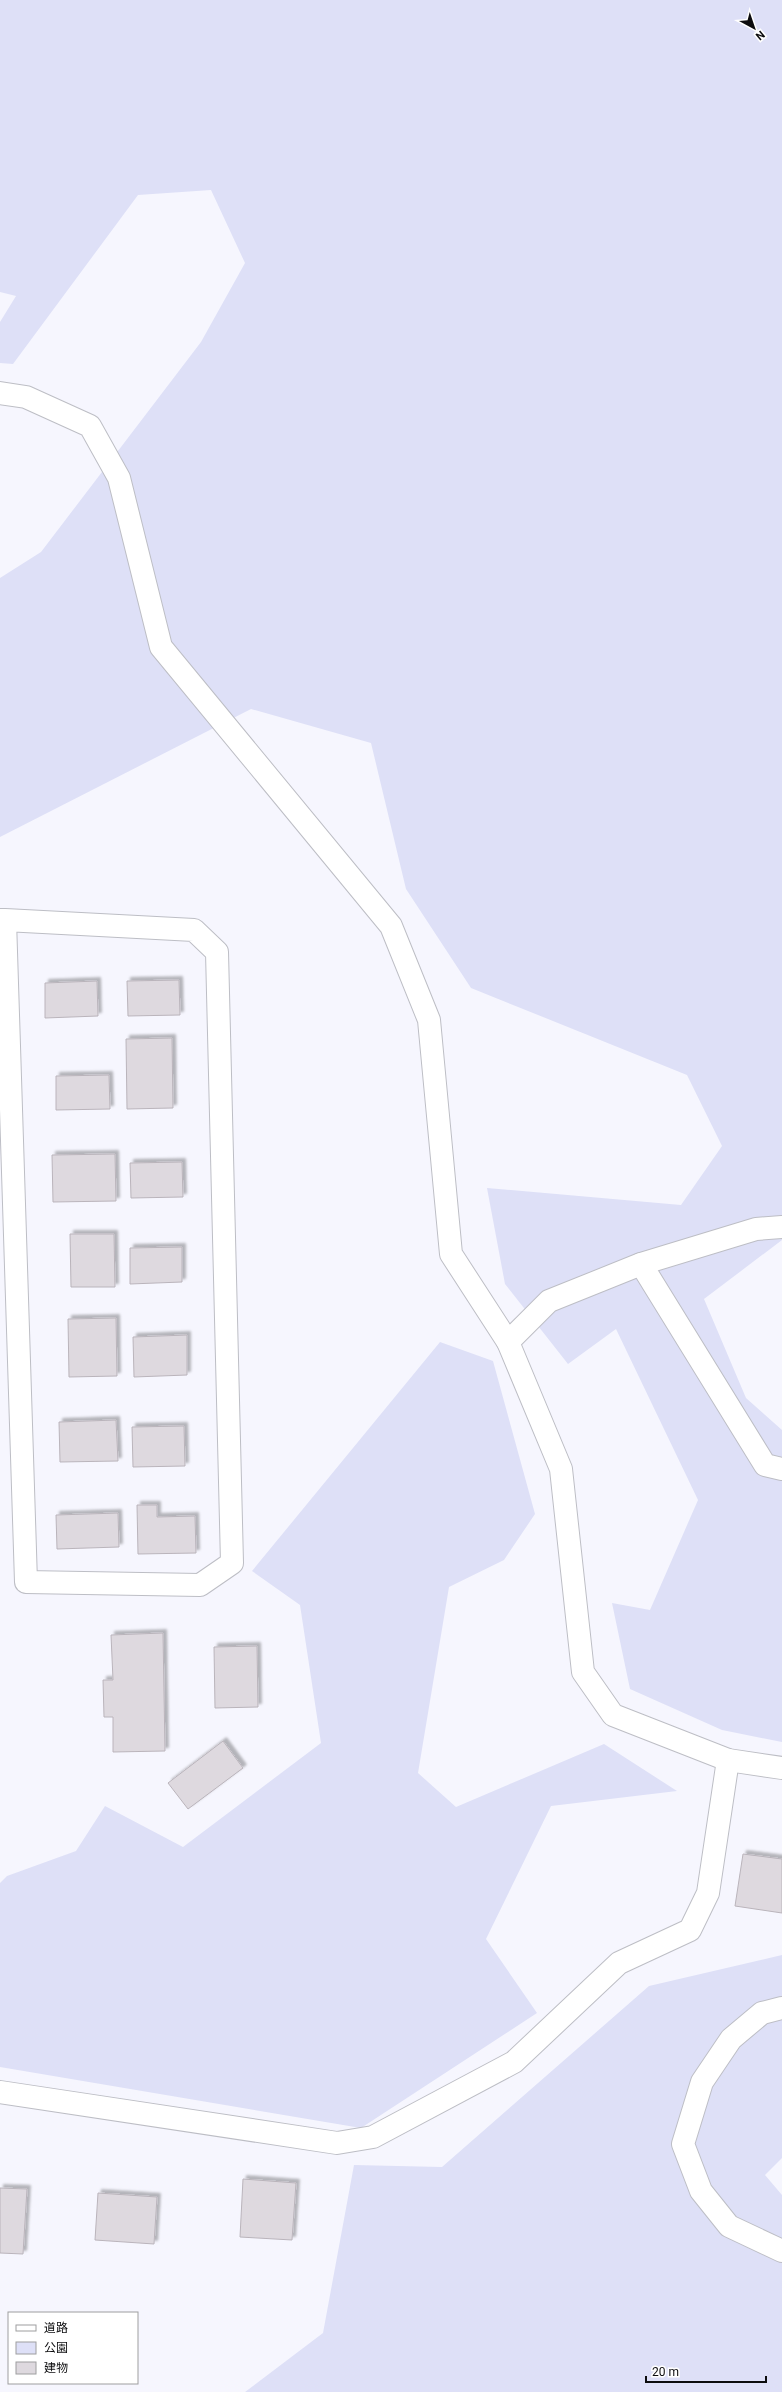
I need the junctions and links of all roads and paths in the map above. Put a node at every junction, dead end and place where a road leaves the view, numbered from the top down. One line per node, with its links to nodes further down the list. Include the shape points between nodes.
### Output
1 (0, 393): 5 (street, via 26,397 90,426 119,478 161,647 391,926 429,1020 451,1254)
2 (3, 920): 2 (street, via 26,1582 200,1585 232,1563 217,952 194,930)
3 (782, 1227): 4 (street, via 756,1229)
4 (641, 1264): 5 (street, via 549,1301); 6 (street, via 765,1465)
5 (508, 1342): 7 (street, via 561,1469 583,1672 613,1715)
6 (782, 1469)
7 (728, 1760): 8 (street); 10 (street, via 708,1893 690,1930 619,1963 514,2062 373,2137 337,2143)
8 (782, 1768)
9 (782, 2008): 11 (street, via 762,2012 731,2039 702,2082 683,2144 701,2191 729,2226)
10 (0, 2092)
11 (782, 2251)

